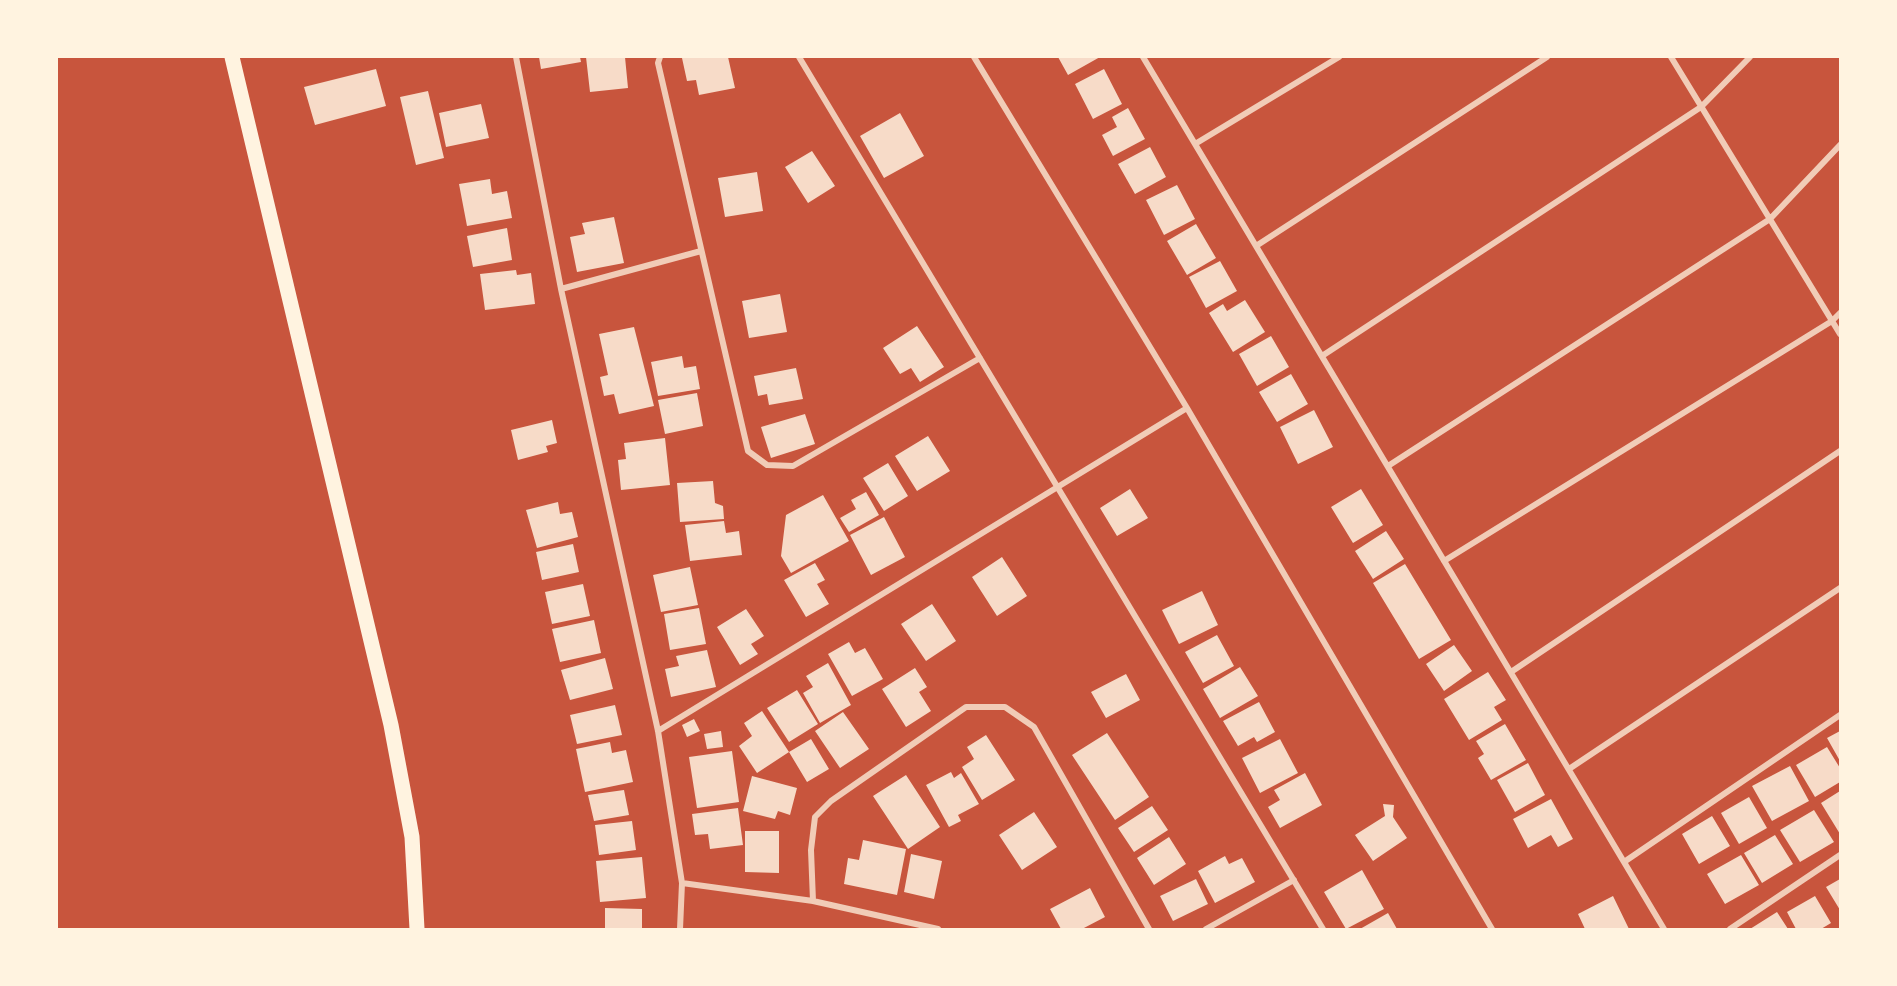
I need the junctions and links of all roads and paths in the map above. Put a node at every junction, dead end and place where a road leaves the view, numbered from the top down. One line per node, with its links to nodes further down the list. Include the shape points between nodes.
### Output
1 (232, 57): 39 (main road, via 391,725 412,837)
2 (516, 57): 17 (street)
3 (660, 57): 16 (street, via 658,63)
4 (799, 57): 22 (street)
5 (974, 57): 23 (street)
6 (1143, 57): 12 (street)
7 (1339, 57): 12 (street)
8 (1547, 57): 15 (street)
9 (1671, 57): 11 (street)
10 (1750, 57): 11 (street)
11 (1701, 107): 14 (street); 21 (street)
12 (1195, 144): 15 (street)
13 (1840, 145): 14 (street)
14 (1770, 219): 19 (street); 25 (street)
15 (1256, 246): 21 (street)
16 (701, 251): 17 (street); 22 (street, via 748,451 767,465 793,466)
17 (561, 289): 31 (street)
18 (1840, 313): 19 (street)
19 (1832, 321): 20 (street); 27 (street)
20 (1840, 334)
21 (1322, 356): 25 (street)
22 (980, 358): 26 (street)
23 (1187, 408): 26 (street); 38 (street)
24 (1840, 451): 29 (street)
25 (1388, 466): 27 (street)
26 (1058, 488): 31 (street); 35 (street)
27 (1444, 561): 29 (street)
28 (1840, 588): 32 (street)
29 (1511, 672): 32 (street)
30 (1840, 715): 34 (street)
31 (658, 730): 36 (street)
32 (1569, 769): 34 (street)
33 (1840, 855): 47 (street)
34 (1624, 862): 46 (street)
35 (1294, 880): 43 (street); 44 (street)
36 (682, 884): 37 (street); 40 (street)
37 (813, 901): 41 (street); 42 (street, via 811,850 815,817 831,801 966,707 1005,707 1034,727)
38 (1491, 926): 45 (street)
39 (417, 929)
40 (680, 929)
41 (938, 929)
42 (1149, 929)
43 (1206, 929)
44 (1323, 929)
45 (1481, 929)
46 (1664, 929)
47 (1730, 929)

